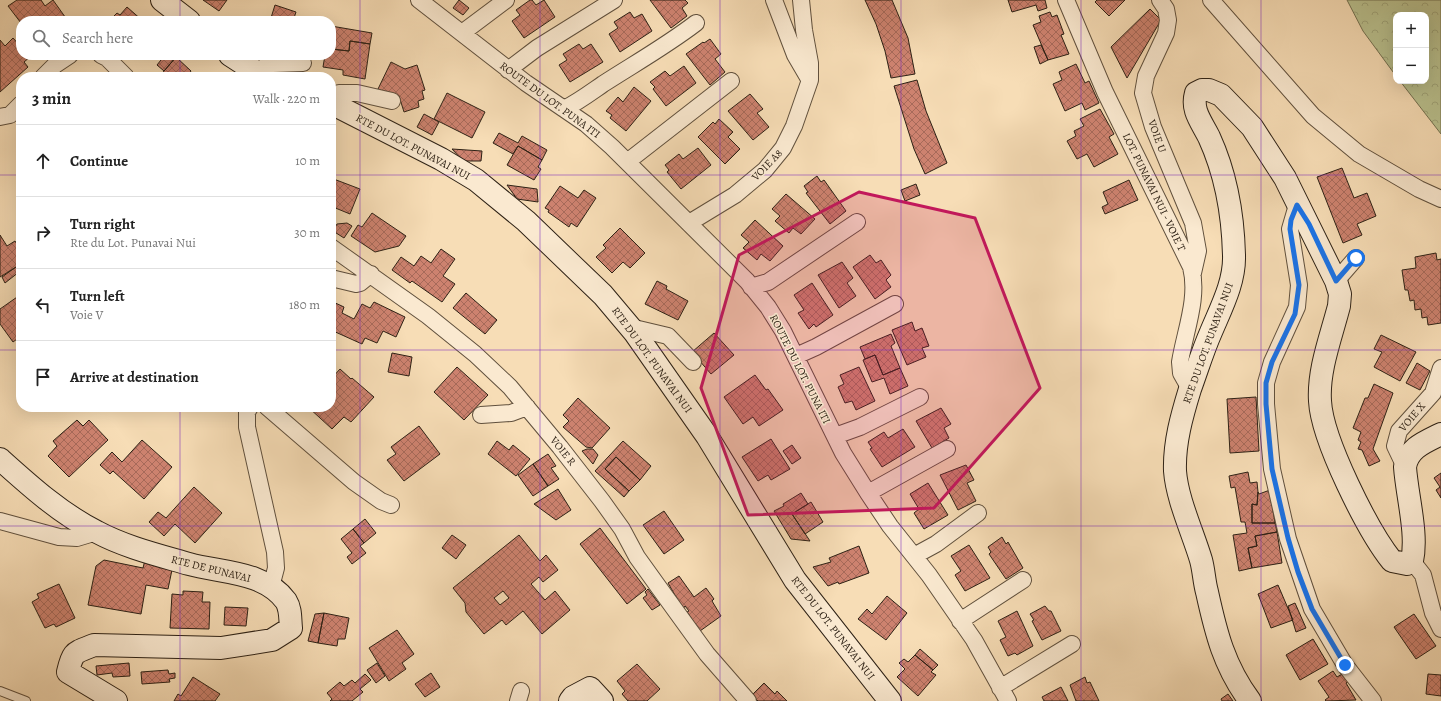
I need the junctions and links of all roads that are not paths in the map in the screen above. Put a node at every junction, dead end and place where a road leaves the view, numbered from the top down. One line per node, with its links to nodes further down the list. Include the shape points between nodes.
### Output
1 (162, 0): 10 (main road)
2 (419, 0): 12 (street, ROUTE DU LOT. PUNA ITI)
3 (506, 0): 12 (street)
4 (614, 0): 17 (street, via 537,48)
5 (774, 0): 22 (street, via 795,55)
6 (801, 0): 22 (street, VOIE A8)
7 (1066, 0): 37 (street, LOT. PUNAVAI NUI - VOIE T, via 1105,92)
8 (1160, 0): 37 (street, VOIE U, via 1166,9 1168,20 1166,33 1146,76 1143,93 1153,127 1193,223 1198,251)
9 (1211, 0): 31 (street, via 1313,116 1359,154)
10 (183, 16)
11 (696, 23): 28 (street, via 671,43)
12 (462, 33): 17 (street, ROUTE DU LOT. PUNA ITI)
13 (62, 60): 18 (street)
14 (109, 60): 19 (street)
15 (237, 60): 20 (main road)
16 (303, 63): 21 (street, via 274,64)
17 (508, 70): 28 (street, ROUTE DU LOT. PUNA ITI)
18 (48, 72)
19 (121, 72)
20 (255, 72)
21 (261, 72)
22 (810, 80): 34 (street, VOIE A8, via 784,148 765,170 735,195)
23 (731, 81): 30 (street)
24 (336, 96): 25 (street, via 339,93 357,93)
25 (392, 101)
26 (336, 106): 43 (main road, RTE DU LOT. PUNAVAI NUI, via 441,159 500,198 552,244)
27 (16, 109): 29 (street, via 10,114)
28 (564, 109): 30 (street, ROUTE DU LOT. PUNA ITI, via 586,124)
29 (0, 117)
30 (627, 162): 34 (street, ROUTE DU LOT. PUNA ITI)
31 (1441, 199)
32 (1297, 205): 40 (main road, RTE DU LOT. PUNAVAI NUI, via 1309,224); 47 (main road, RTE DU LOT. PUNAVAI NUI, via 1285,178 1252,127 1221,95 1209,90 1196,92 1193,102 1195,111 1218,159 1230,204 1235,258 1223,305); 79 (street, via 1290,229 1299,285 1296,307 1272,362 1266,383 1272,469 1288,538 1312,609 1345,665)
33 (857, 222): 41 (street, via 768,282)
34 (689, 223): 41 (street, ROUTE DU LOT. PUNA ITI)
35 (336, 250): 38 (street, VOIE R)
36 (1356, 258): 40 (street)
37 (1193, 273): 47 (street, LOT. PUNAVAI NUI - VOIE T, via 1194,296 1180,362 1181,373)
38 (371, 274): 39 (street, via 356,284); 49 (street, VOIE R, via 475,354)
39 (336, 279)
40 (1336, 281): 64 (main road, RTE DU LOT. PUNAVAI NUI, via 1340,294 1339,306 1321,381 1323,422 1347,481 1386,553 1392,561 1401,564)
41 (751, 287): 44 (street, ROUTE DU LOT. PUNA ITI, via 783,331)
42 (895, 304): 44 (street, via 816,348)
43 (630, 327): 45 (street, via 668,336); 77 (main road, RTE DU LOT. PUNAVAI NUI, via 706,436 795,580)
44 (796, 356): 54 (street, ROUTE DU LOT. PUNA ITI)
45 (693, 362)
46 (1441, 368): 57 (street, VOIE X, via 1433,393 1399,431 1395,446)
47 (1190, 390): 78 (main road, RTE DU LOT. PUNAVAI NUI, via 1175,454 1179,493 1202,566 1218,643 1226,663)
48 (920, 397): 54 (street, via 860,427)
49 (527, 407): 52 (street, via 511,413); 76 (street, VOIE R, via 602,501 622,529 637,557 708,654)
50 (247, 412): 66 (street, via 247,426 276,552 276,568)
51 (273, 412): 59 (street, via 354,482)
52 (481, 415)
53 (1441, 434): 57 (main road, via 1412,450)
54 (835, 436): 58 (street, ROUTE DU LOT. PUNA ITI)
55 (947, 449): 58 (street)
56 (0, 459): 62 (main road, RTE DE PUNAVAI, via 65,512)
57 (1405, 467): 64 (main road, via 1415,540)
58 (868, 493): 63 (street, ROUTE DU LOT. PUNA ITI)
59 (391, 505)
60 (978, 513): 63 (street, via 936,544)
61 (0, 521): 62 (street, via 59,537 77,538)
62 (97, 532): 66 (main road, RTE DE PUNAVAI, via 129,546 190,564 249,576)
63 (914, 556): 67 (street, ROUTE DU LOT. PUNA ITI)
64 (1412, 561): 68 (street, via 1423,575 1433,613)
65 (1023, 580): 67 (street)
66 (271, 587): 73 (main road, RTE DE PUNAVAI, via 286,602 290,610 290,628 272,640 221,648 94,646 75,652 71,657 68,672)
67 (960, 621): 71 (street, ROUTE DU LOT. PUNA ITI, via 974,640)
68 (1441, 629)
69 (1072, 644): 71 (street)
70 (0, 691): 72 (lane)
71 (1004, 695)
72 (26, 701)
73 (116, 701)
74 (570, 701): 75 (main road, via 590,688)
75 (602, 701)
76 (748, 701)
77 (890, 701)
78 (1250, 701)
79 (1374, 701)

